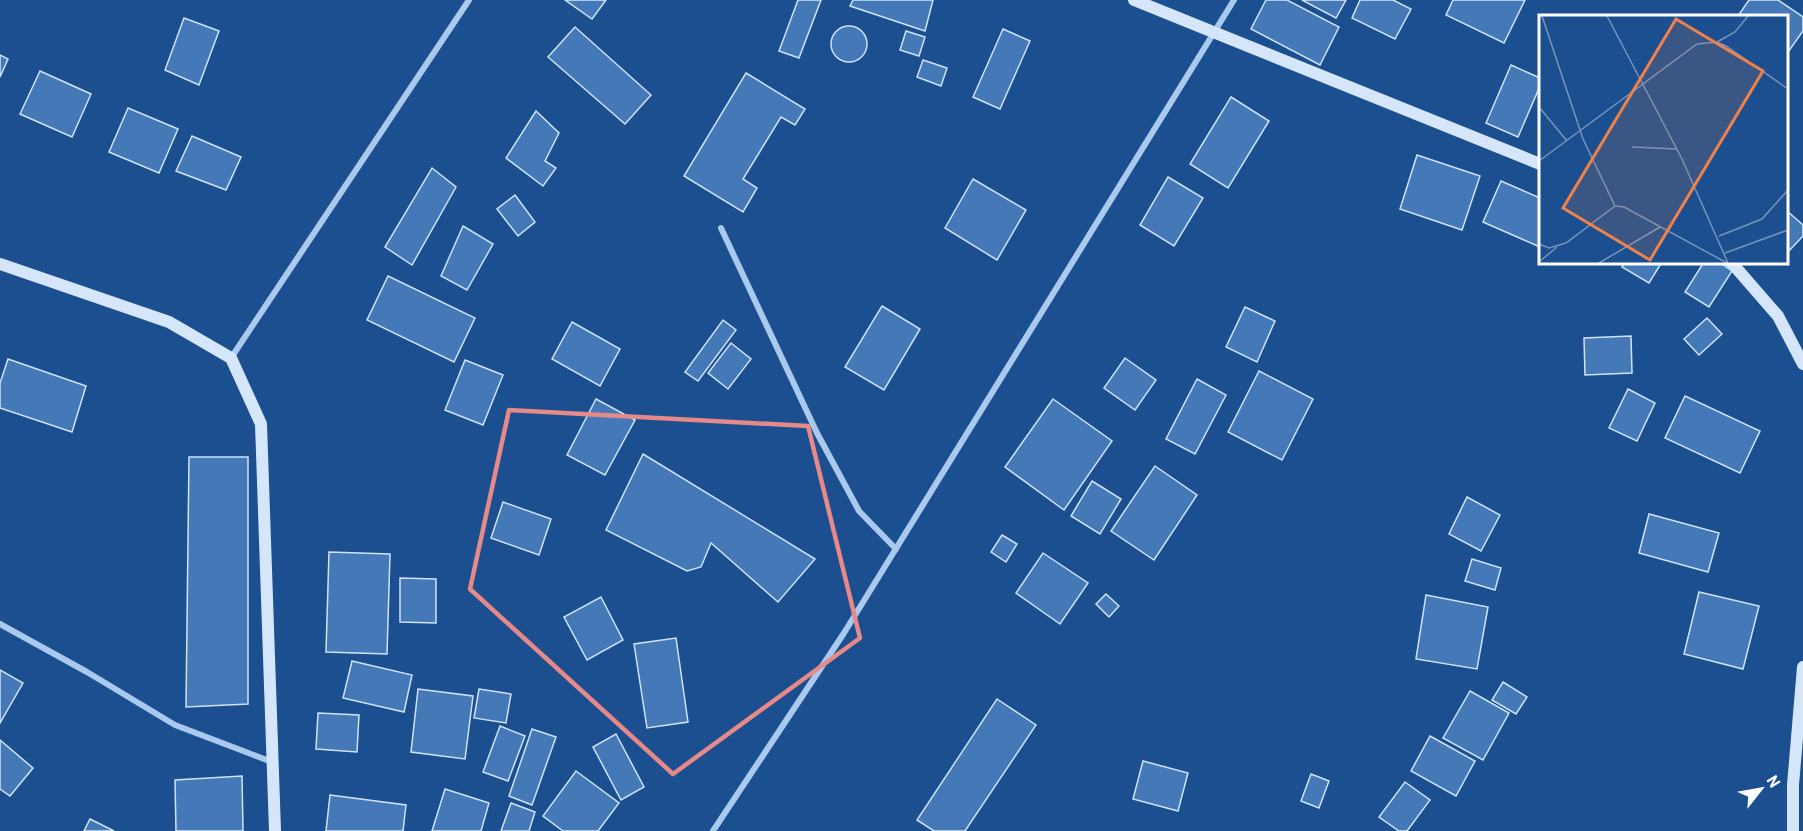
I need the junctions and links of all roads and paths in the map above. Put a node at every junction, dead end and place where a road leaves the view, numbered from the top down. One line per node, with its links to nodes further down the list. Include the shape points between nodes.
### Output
1 (469, 0): 9 (street)
2 (1134, 0): 4 (street)
3 (1234, 0): 4 (street)
4 (1215, 32): 5 (street); 11 (street)
5 (1539, 164)
6 (721, 228): 11 (street, via 817,433 859,511)
7 (0, 264): 9 (street, via 169,322)
8 (1733, 264): 10 (street, via 1778,316)
9 (231, 358): 14 (street, via 261,424)
10 (1803, 364)
11 (896, 549): 16 (street)
12 (0, 624): 14 (street, via 175,724)
13 (1803, 667): 17 (street, via 1792,785)
14 (273, 762): 15 (street)
15 (275, 831)
16 (713, 831)
17 (1793, 831)

